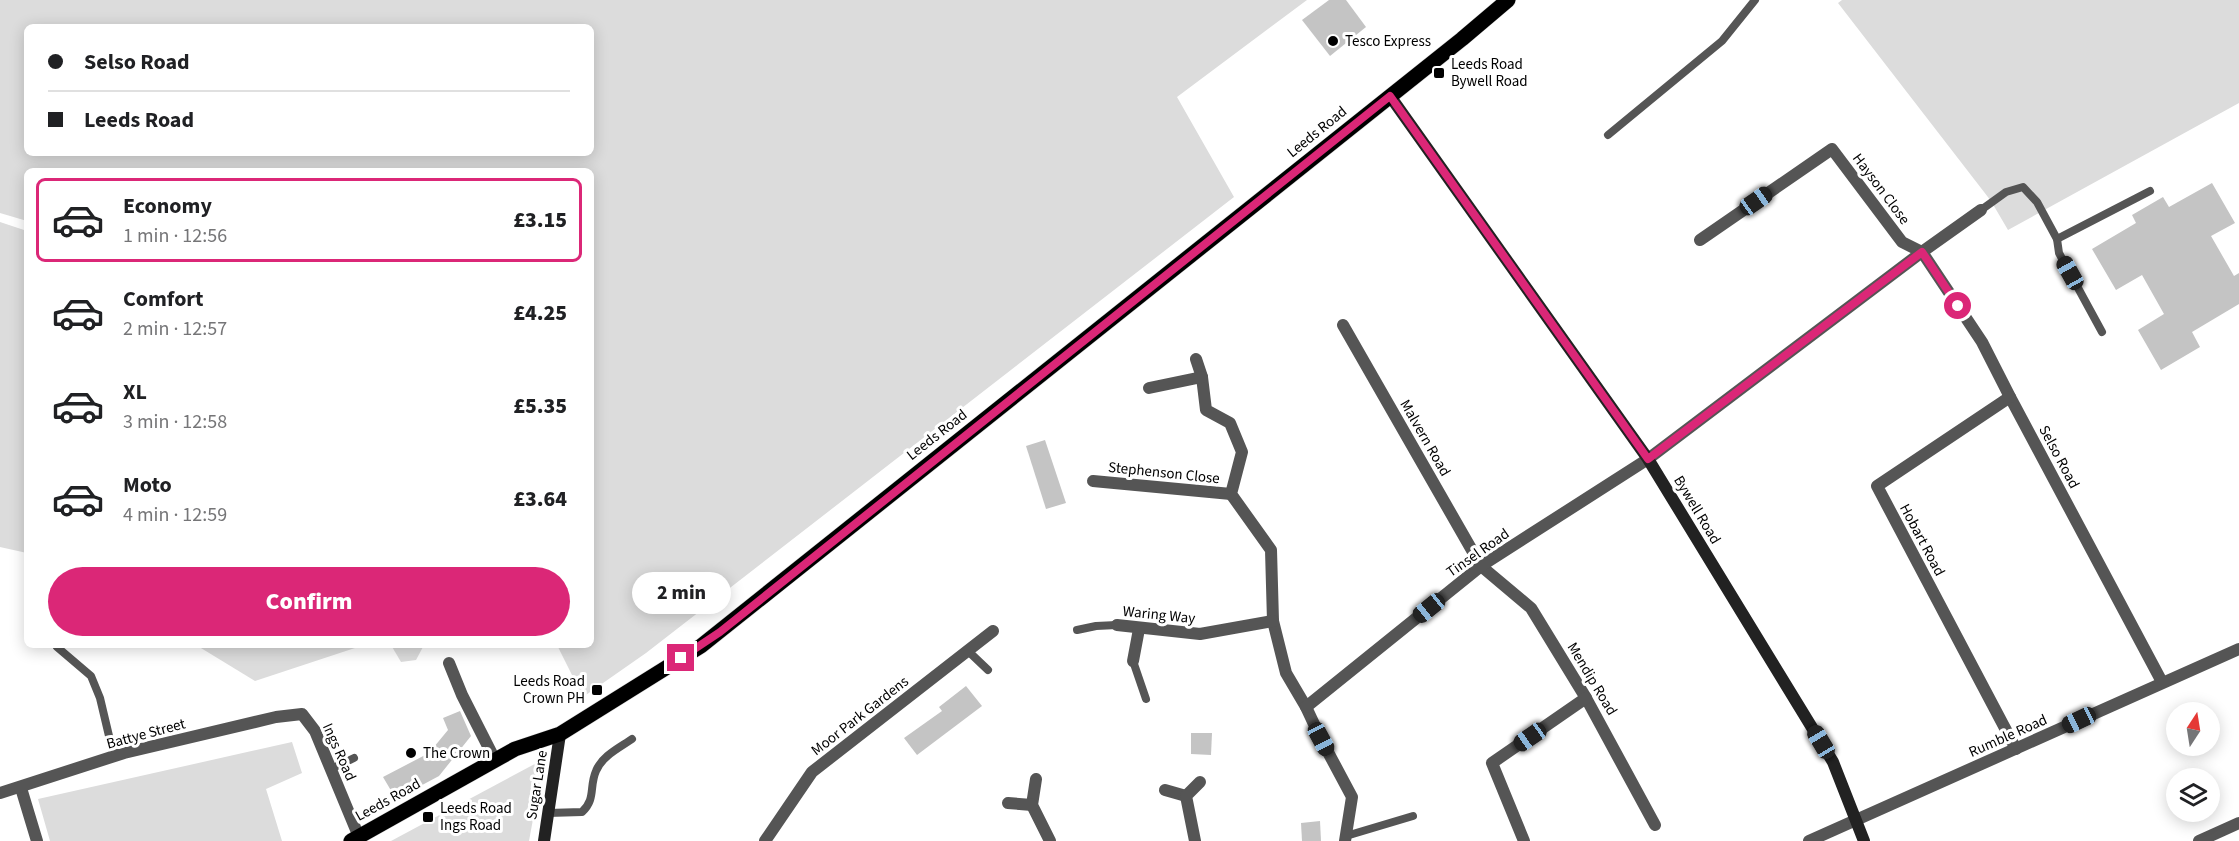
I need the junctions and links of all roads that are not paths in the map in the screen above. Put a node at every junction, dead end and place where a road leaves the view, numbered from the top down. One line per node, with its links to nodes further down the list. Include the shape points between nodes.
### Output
1 (1508, 0): 3 (main road, Leeds Road)
2 (1755, 0): 4 (lane, via 1722,41)
3 (1390, 96): 16 (street, Bywell Road); 36 (main road, Leeds Road, via 701,646)
4 (1608, 135)
5 (2150, 190): 7 (lane)
6 (1981, 210): 7 (lane, via 2006,192 2023,187 2037,202); 9 (street, Tinsel Road)
7 (2057, 239): 11 (lane, via 2059,253)
8 (1700, 240): 9 (street, Hayson Close, via 1832,149 1902,242)
9 (1922, 252): 15 (street, Selso Road, via 1982,342); 16 (street, Tinsel Road)
10 (1343, 325): 19 (street, Malvern Road)
11 (2102, 332)
12 (1196, 360): 13 (street)
13 (1202, 377): 14 (street); 18 (street, via 1206,410 1230,423 1242,452)
14 (1149, 388)
15 (2010, 397): 31 (street, Selso Road); 38 (street, Hobart Road, via 1877,486)
16 (1648, 459): 19 (street, Tinsel Road); 53 (street, Bywell Road, via 1833,762)
17 (1093, 481): 18 (street, Stephenson Close)
18 (1231, 494): 20 (street, via 1271,550)
19 (1481, 566): 32 (street, Mendip Road, via 1531,608); 34 (street, Tinsel Road)
20 (1273, 621): 22 (street, Waring Way, via 1200,634); 34 (street, via 1286,673)
21 (1117, 625): 22 (street, Waring Way); 23 (lane, Waring Way)
22 (1139, 629): 28 (street)
23 (1077, 630)
24 (993, 631): 27 (street, Moor Park Gardens)
25 (58, 648): 39 (lane, via 91,676)
26 (2239, 649): 31 (street, Rumble Road)
27 (968, 651): 30 (lane); 60 (street, Moor Park Gardens, via 812,772)
28 (1133, 661): 33 (lane)
29 (449, 663): 41 (street)
30 (988, 670)
31 (2162, 682): 38 (street, Rumble Road)
32 (1586, 698): 55 (street, Mendip Road); 63 (street, via 1492,763)
33 (1146, 699)
34 (1306, 707): 56 (street, via 1352,797)
35 (302, 714): 39 (street, Battye Street); 42 (street, Ings Road, via 315,731)
36 (560, 734): 41 (main road, Leeds Road, via 514,749); 51 (street, Sugar Lane)
37 (632, 739): 51 (lane, via 602,761 589,805 582,812)
38 (2016, 749): 53 (street, Rumble Road)
39 (114, 757): 45 (street, Battye Street)
40 (354, 758): 42 (lane)
41 (495, 760): 57 (main road, Leeds Road)
42 (331, 769): 57 (street, Ings Road)
43 (1036, 779): 50 (street)
44 (1200, 782): 48 (street)
45 (21, 788): 47 (street, Battye Street); 58 (street)
46 (1165, 790): 48 (street)
47 (0, 793)
48 (1186, 796): 62 (street)
49 (1008, 803): 50 (street)
50 (1032, 805): 61 (street)
51 (548, 813): 59 (street, Sugar Lane)
52 (1413, 816): 56 (lane)
53 (1855, 820): 64 (street, Rumble Road); 65 (street, Bywell Road)
54 (2239, 823): 66 (street)
55 (1655, 825)
56 (1346, 838)
57 (355, 839)
58 (37, 841)
59 (544, 841)
60 (765, 841)
61 (1050, 841)
62 (1195, 841)
63 (1524, 841)
64 (1809, 841)
65 (1863, 841)
66 (2199, 841)

